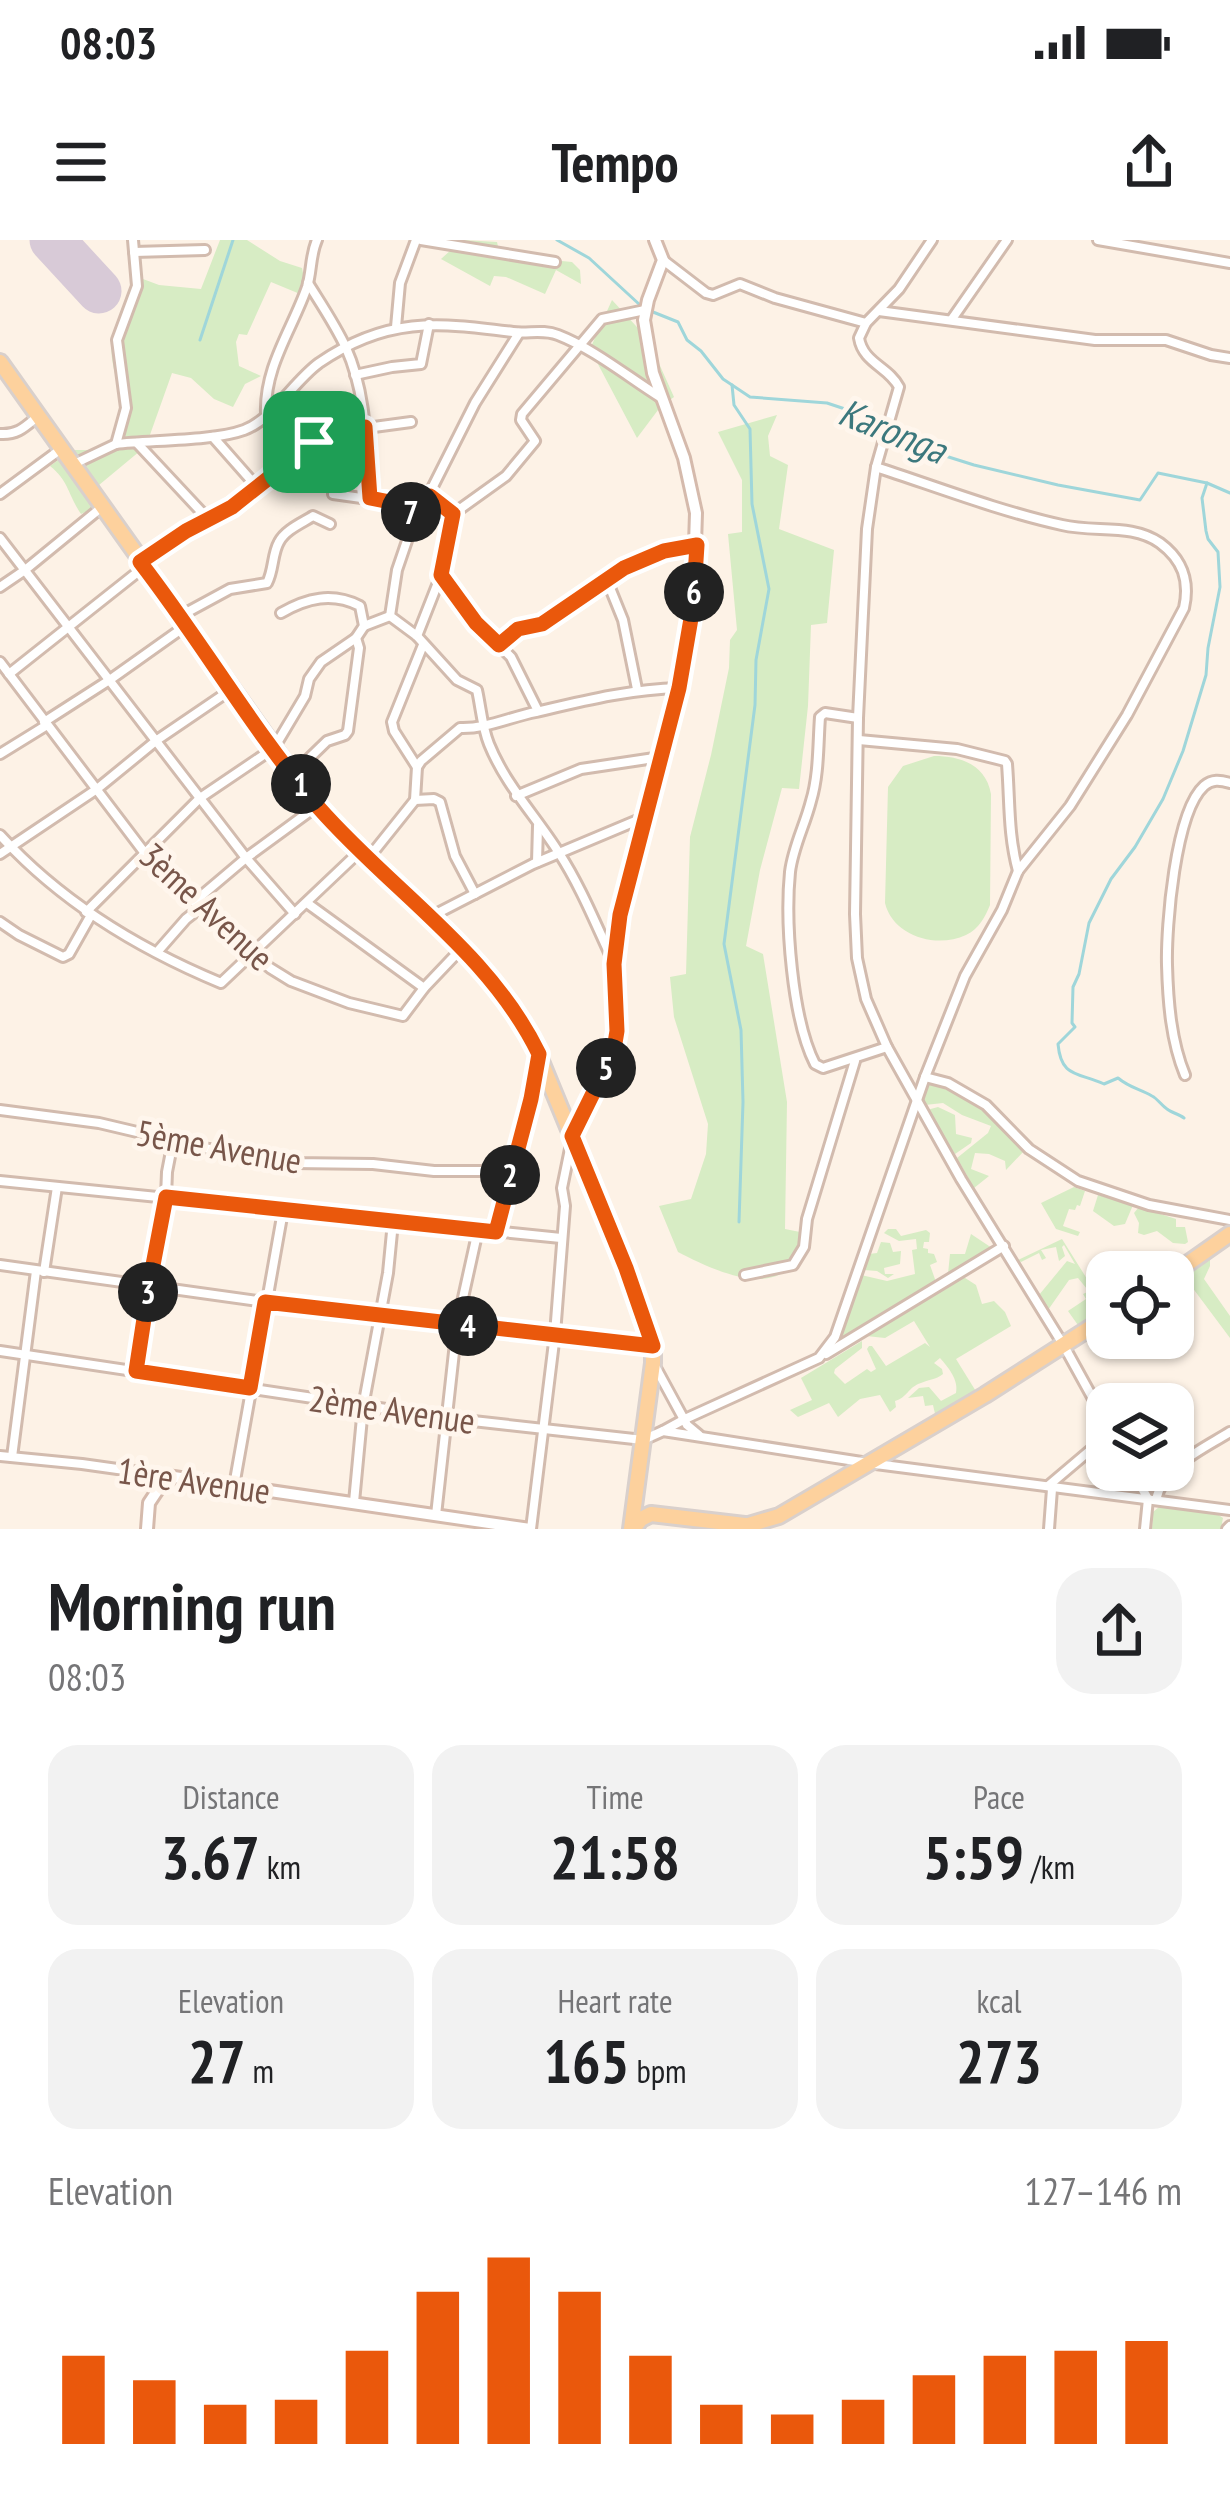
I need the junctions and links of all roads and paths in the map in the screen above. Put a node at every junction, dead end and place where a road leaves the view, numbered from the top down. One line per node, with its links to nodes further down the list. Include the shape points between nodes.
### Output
1 (133, 240): 9 (street)
2 (316, 240): 13 (street)
3 (418, 240): 11 (street); 19 (street, via 400,283)
4 (655, 240): 10 (street)
5 (932, 240): 15 (street)
6 (1007, 240): 16 (street)
7 (1098, 240): 12 (street)
8 (205, 250): 9 (street)
9 (134, 252): 35 (street, via 137,286 117,340 126,408)
10 (663, 260): 14 (street); 18 (street, via 706,293 740,284)
11 (555, 262)
12 (1230, 263)
13 (308, 283): 22 (street); 29 (street, via 267,381)
14 (646, 310): 21 (street, via 606,316); 27 (street)
15 (878, 311): 16 (street); 18 (street)
16 (952, 320): 23 (street, via 1095,340 1166,340)
17 (429, 323): 19 (street); 20 (street); 26 (street, via 421,364)
18 (866, 323): 38 (street, via 863,353 899,387)
19 (396, 327): 22 (street)
20 (519, 333): 21 (street, via 554,333); 42 (street)
21 (579, 346): 27 (street); 45 (street, via 522,414 534,444)
22 (346, 348): 26 (street); 29 (street, via 302,377)
23 (1228, 358): 25 (street)
24 (0, 362): 28 (main road)
25 (1230, 374)
26 (356, 375): 31 (street)
27 (664, 400): 50 (street, via 691,483)
28 (38, 416): 32 (street, via 21,431); 36 (main road)
29 (266, 416): 33 (street)
30 (411, 422): 31 (street)
31 (365, 427): 39 (street, via 314,442); 43 (street)
32 (0, 434)
33 (212, 436): 34 (street); 39 (street)
34 (136, 442): 35 (street); 47 (street)
35 (116, 444): 37 (street)
36 (62, 449): 37 (main road); 40 (street)
37 (72, 465): 44 (main road)
38 (876, 467): 72 (street); 98 (street, via 1063,526 1135,531 1171,552 1186,577 1184,608 1127,715)
39 (258, 488): 47 (street)
40 (0, 494)
41 (333, 494): 43 (street)
42 (430, 496): 45 (street); 46 (street)
43 (370, 498): 46 (street)
44 (102, 507): 51 (main road); 52 (street)
45 (453, 514): 53 (street)
46 (418, 515): 57 (street)
47 (208, 519): 51 (street)
48 (330, 524): 58 (street, via 313,516 285,534 267,583 230,589)
49 (0, 538): 52 (street)
50 (697, 545): 54 (street); 68 (street)
51 (142, 564): 58 (main road); 59 (street)
52 (25, 570): 55 (street); 59 (street)
53 (441, 575): 61 (street); 64 (street)
54 (606, 578): 64 (street); 70 (street)
55 (0, 587)
56 (281, 613): 60 (street, via 333,598 360,606)
57 (390, 616): 60 (street); 61 (street)
58 (184, 621): 67 (street); 69 (main road)
59 (68, 626): 66 (street); 67 (street)
60 (364, 626): 62 (street)
61 (417, 636): 63 (street)
62 (356, 638): 77 (street, via 321,662); 81 (street, via 348,731)
63 (423, 645): 74 (street, via 476,690); 80 (street, via 392,722)
64 (499, 645): 71 (street)
65 (0, 662): 66 (street, 3ème Avenue)
66 (9, 674): 73 (street, 3ème Avenue)
67 (111, 680): 73 (street); 75 (street)
68 (679, 688): 70 (street); 79 (street)
69 (232, 689): 75 (street); 77 (main road)
70 (637, 689): 71 (street)
71 (538, 711): 74 (street)
72 (858, 718): 76 (street); 113 (street, via 820,718 813,796 790,868 788,921 813,1061 823,1068)
73 (45, 724): 78 (street); 83 (street, 3ème Avenue)
74 (483, 727): 80 (street, via 457,730); 84 (street)
75 (157, 740): 83 (street); 85 (street)
76 (859, 740): 98 (street, via 1005,761); 111 (street, via 857,958)
77 (274, 748): 81 (main road); 85 (street)
78 (0, 754)
79 (661, 758): 84 (street, via 581,769); 88 (street)
80 (418, 767): 86 (street)
81 (293, 774): 87 (main road)
82 (1230, 782): 114 (street, via 1213,781 1197,795 1175,872 1167,968)
83 (97, 789): 91 (street); 92 (street, 3ème Avenue)
84 (516, 796): 89 (street)
85 (200, 799): 92 (street); 96 (street)
86 (415, 800): 95 (street); 99 (street, via 440,802)
87 (317, 806): 95 (main road); 96 (street)
88 (645, 817): 93 (street); 109 (street)
89 (538, 824): 93 (street); 97 (street)
90 (0, 835): 91 (street)
91 (10, 846): 94 (street); 102 (street)
92 (144, 852): 101 (street, 3ème Avenue); 102 (street)
93 (559, 853): 97 (street); 109 (street)
94 (0, 854)
95 (363, 856): 100 (street); 104 (main road)
96 (246, 858): 101 (street); 103 (street)
97 (537, 862): 99 (street)
98 (1018, 871): 115 (street)
99 (475, 894): 104 (street)
100 (307, 903): 103 (street); 110 (street)
101 (197, 905): 107 (street); 108 (street, 3ème Avenue)
102 (89, 914): 105 (street, via 63,957); 107 (street)
103 (296, 914): 108 (street)
104 (430, 917): 106 (main road)
105 (0, 922)
106 (463, 947): 110 (street, 3ème Avenue); 112 (main road)
107 (158, 951): 108 (street, via 221,983)
108 (251, 953): 110 (street, 3ème Avenue, via 291,981 400,1016)
109 (614, 964): 118 (street, via 615,1043)
110 (424, 988)
111 (887, 1047): 113 (street); 116 (street)
112 (539, 1054): 118 (main road); 120 (street)
113 (856, 1059): 135 (street, via 801,1253 793,1265)
114 (1185, 1075)
115 (925, 1077): 116 (street); 125 (street, via 986,1105 1029,1149 1078,1181)
116 (917, 1101): 131 (street); 146 (street, via 839,1328)
117 (0, 1109): 119 (street, 5ème Avenue)
118 (572, 1136): 130 (street); 142 (main road)
119 (173, 1141): 120 (street, 5ème Avenue, via 293,1163); 123 (street)
120 (510, 1175): 128 (street)
121 (0, 1181): 122 (street)
122 (57, 1187): 123 (street); 134 (street)
123 (166, 1197): 124 (street); 136 (street)
124 (283, 1211): 126 (street); 137 (street)
125 (1230, 1220)
126 (393, 1222): 127 (street); 138 (street)
127 (478, 1230): 128 (street); 139 (street)
128 (496, 1232): 130 (street)
129 (1230, 1234): 132 (main road)
130 (561, 1238): 141 (street)
131 (1004, 1246): 143 (street); 146 (street)
132 (1194, 1259)
133 (0, 1265): 134 (street)
134 (40, 1271): 136 (street); 145 (street)
135 (745, 1275)
136 (149, 1286): 137 (street); 148 (street)
137 (265, 1302): 138 (street); 150 (street)
138 (380, 1316): 139 (street); 151 (street)
139 (457, 1324): 141 (street); 152 (street)
140 (1086, 1331): 143 (main road)
141 (555, 1334): 142 (street); 154 (street)
142 (653, 1346): 147 (main road)
143 (1064, 1346): 149 (street); 162 (main road)
144 (0, 1351): 145 (street, 2ème Avenue)
145 (24, 1354): 148 (street, 2ème Avenue); 161 (street)
146 (819, 1358): 153 (street)
147 (653, 1363): 153 (street); 158 (main road)
148 (136, 1371): 150 (street, 2ème Avenue)
149 (1086, 1386)
150 (250, 1388): 151 (street, 2ème Avenue); 164 (street)
151 (363, 1407): 152 (street, 2ème Avenue); 169 (street)
152 (446, 1418): 154 (street, 2ème Avenue); 172 (street)
153 (685, 1419): 155 (street); 157 (street)
154 (543, 1430): 158 (street, 2ème Avenue); 176 (street)
155 (663, 1431): 157 (street); 158 (street)
156 (1230, 1432): 168 (street, via 1170,1473)
157 (712, 1439): 162 (street)
158 (643, 1440): 166 (main road)
159 (1086, 1455): 165 (street)
160 (0, 1456): 161 (street, 1ère Avenue)
161 (12, 1457): 163 (street, 1ère Avenue)
162 (868, 1463): 165 (street); 173 (main road)
163 (166, 1476): 164 (street, 1ère Avenue); 175 (street, via 149,1503)
164 (234, 1486): 169 (street, 1ère Avenue)
165 (1050, 1488): 168 (street); 178 (street)
166 (636, 1490): 171 (main road); 177 (main road)
167 (1146, 1491): 168 (street)
168 (1152, 1499): 170 (street); 179 (street)
169 (354, 1502): 172 (street, 1ère Avenue)
170 (1230, 1510)
171 (651, 1514): 174 (main road); 177 (main road)
172 (436, 1515): 176 (street, 1ère Avenue)
173 (777, 1522): 174 (main road)
174 (752, 1527)
175 (147, 1529)
176 (531, 1529)
177 (632, 1529)
178 (1049, 1529)
179 (1145, 1529)

